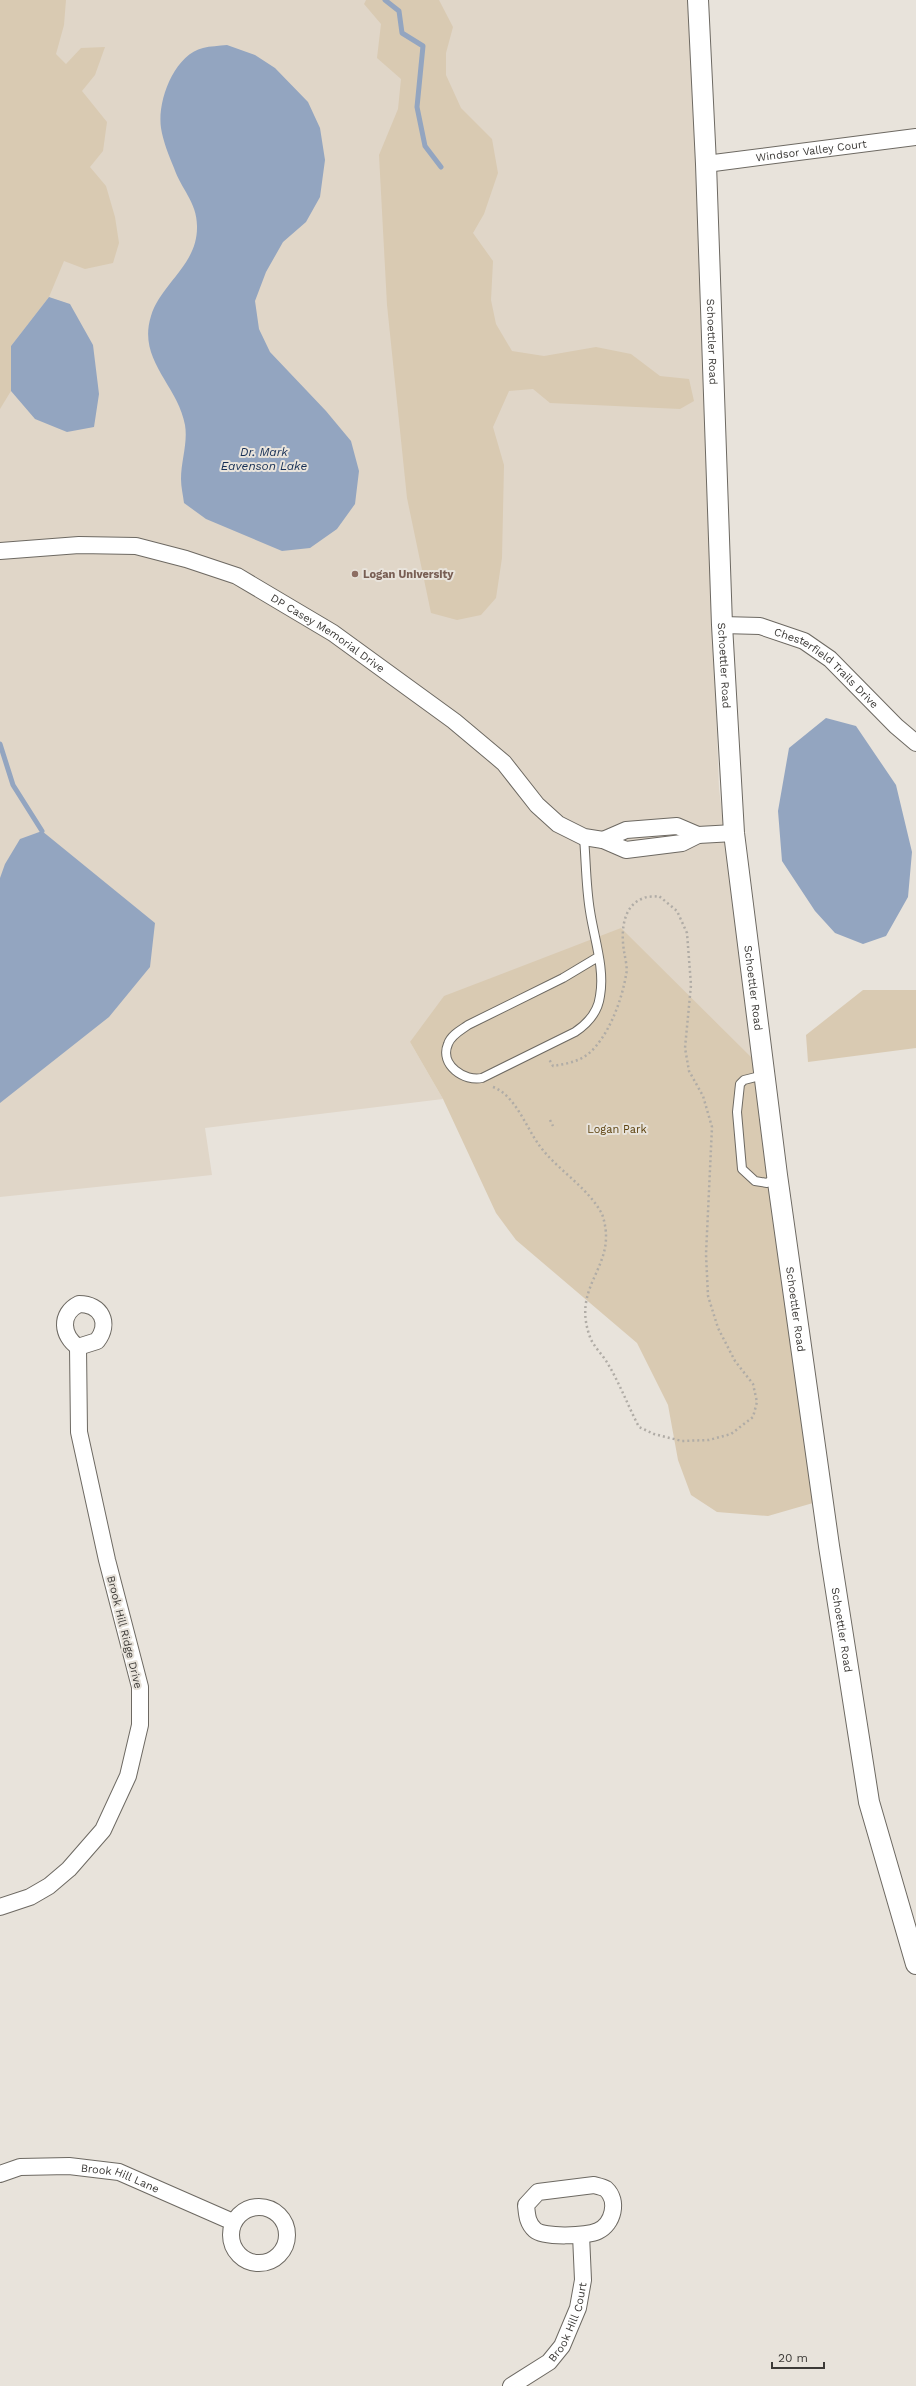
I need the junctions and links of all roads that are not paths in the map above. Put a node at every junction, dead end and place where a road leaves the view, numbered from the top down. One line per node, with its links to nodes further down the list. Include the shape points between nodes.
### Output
1 (698, 0): 3 (street, Schoettler Road)
2 (916, 137): 3 (street, Windsor Valley Court)
3 (706, 164): 5 (street, Schoettler Road)
4 (0, 552): 8 (street, DP Casey Memorial Drive, via 79,545 136,546 237,576 333,633 454,721 504,763 537,805 558,824)
5 (722, 625): 6 (street, Chesterfield Trails Drive, via 760,626 804,641 830,659); 7 (street, Schoettler Road)
6 (916, 744)
7 (734, 833): 8 (street, DP Casey Memorial Drive, via 698,835 677,826 626,830 603,840); 10 (street, Schoettler Road)
8 (584, 837): 9 (lane, via 590,909)
9 (598, 957): 9 (lane, via 563,978 454,1034 446,1050 448,1060 464,1077 473,1080 482,1078 584,1026 592,1017 600,996 601,973)
10 (765, 1075): 11 (street, Schoettler Road); 11 (lane, via 744,1080 740,1084 737,1112 742,1169 755,1181 767,1183)
11 (777, 1175): 14 (street, Schoettler Road, via 829,1546 869,1802)
12 (78, 1347): 13 (street, Brook Hill Ridge Drive, via 79,1432 107,1560 140,1687 140,1725 128,1776 103,1830 69,1869 49,1886 30,1897)
13 (0, 1907)
14 (916, 1964)
15 (0, 2174): 16 (street, Brook Hill Lane, via 20,2167 69,2166 119,2172)
16 (233, 2222)
17 (581, 2235): 17 (street, via 598,2231 610,2220 614,2208 606,2189 594,2185 547,2189 538,2192 526,2204 529,2224 536,2231 544,2234); 18 (street, Brook Hill Court, via 583,2280 578,2308 562,2346 549,2362)
18 (511, 2386)

